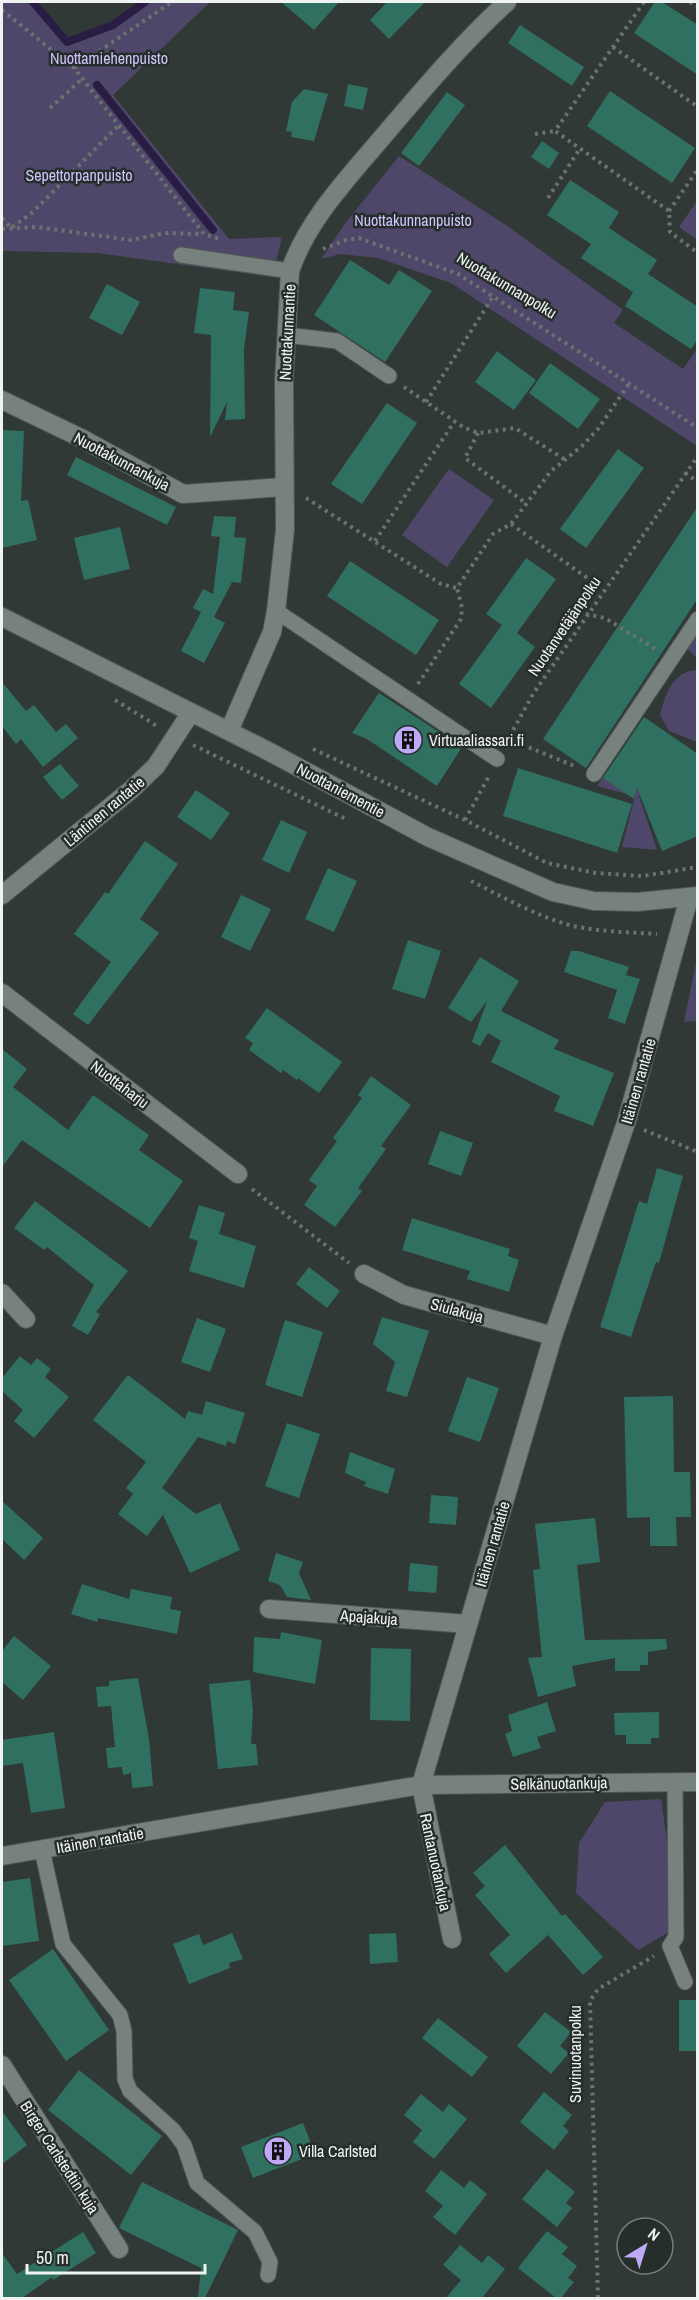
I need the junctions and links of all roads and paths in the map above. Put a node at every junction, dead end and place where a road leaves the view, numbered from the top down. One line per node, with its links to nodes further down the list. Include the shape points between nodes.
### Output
1 (172, 2): 8 (path)
2 (507, 2): 26 (street, via 437,72 341,186)
3 (644, 2): 7 (path)
4 (690, 2): 5 (path)
5 (698, 6)
6 (2, 13): 8 (path)
7 (613, 47): 10 (path); 13 (path)
8 (74, 68): 9 (path)
9 (82, 79): 11 (path); 12 (path)
10 (698, 107)
11 (50, 108)
12 (118, 126): 20 (path, via 33,212); 22 (path)
13 (555, 131): 14 (path); 15 (path)
14 (536, 134)
15 (579, 150): 17 (path); 18 (path)
16 (698, 169): 18 (path)
17 (548, 198)
18 (669, 211): 24 (path, via 670,232)
19 (2, 218): 20 (path)
20 (11, 228): 21 (path); 22 (path, via 37,227 131,240 165,233)
21 (2, 229)
22 (204, 234): 23 (path)
23 (229, 242)
24 (698, 252)
25 (182, 255): 26 (lane)
26 (293, 263): 27 (path, Nuottakunnanpolku, via 358,238 458,274); 28 (street, Nuottakunnantie)
27 (494, 295): 30 (path, Nuottakunnanpolku); 32 (path)
28 (287, 335): 29 (lane, via 337,341); 40 (street, Nuottakunnantie)
29 (389, 376): 32 (path)
30 (628, 384): 34 (path, Nuottakunnanpolku); 37 (path, via 598,429)
31 (2, 400): 40 (street, Nuottakunnankuja, via 183,494)
32 (426, 402): 33 (path)
33 (454, 422): 35 (path); 43 (path)
34 (698, 428)
35 (478, 433): 37 (path, via 515,428); 41 (path, via 465,458)
36 (698, 456): 38 (path, Nuotanvetäjänpolku)
37 (564, 459): 41 (path)
38 (685, 473): 39 (path); 45 (path, Nuotanvetäjänpolku)
39 (698, 482)
40 (284, 491): 43 (path, via 304,497); 46 (street, Nuottakunnantie, via 285,530)
41 (527, 504): 42 (path)
42 (511, 524): 44 (path, via 493,534); 45 (path)
43 (375, 541): 44 (path, via 441,584)
44 (456, 588): 52 (path, via 461,619)
45 (603, 589): 47 (path, Nuotanvetäjänpolku)
46 (276, 610): 52 (lane); 54 (street, Nuottakunnantie, via 272,632)
47 (586, 614): 50 (path, via 605,618); 56 (path, Nuotanvetäjänpolku)
48 (2, 617): 53 (street, Nuottaniementie)
49 (698, 619): 50 (lane)
50 (671, 658): 60 (lane)
51 (104, 694): 55 (path)
52 (407, 699): 58 (lane)
53 (190, 714): 54 (street, Nuottaniementie); 55 (street, Läntinen rantatie)
54 (229, 731): 64 (street, Nuottaniementie, via 428,837 553,892 594,902)
55 (177, 737): 59 (path); 63 (street, Läntinen rantatie, via 156,766 132,789)
56 (508, 739): 58 (path, Nuotanvetäjänpolku); 60 (path)
57 (309, 747): 61 (path)
58 (497, 759): 61 (path, Nuotanvetäjänpolku)
59 (255, 774)
60 (594, 774)
61 (465, 820): 62 (path, via 547,863 596,873 643,876)
62 (698, 867)
63 (2, 895)
64 (693, 897): 66 (street, Itäinen rantatie)
65 (2, 993): 68 (street, Nuottaharju)
66 (626, 1123): 67 (path); 72 (street, Itäinen rantatie)
67 (698, 1152)
68 (238, 1174): 69 (path, via 255,1192)
69 (364, 1274): 72 (street, Siulakuja, via 404,1295)
70 (2, 1293): 71 (street)
71 (26, 1319)
72 (553, 1336): 74 (street, Itäinen rantatie)
73 (269, 1609): 74 (street, Apajakuja)
74 (468, 1624): 77 (street, Itäinen rantatie)
75 (675, 1782): 76 (street, Selkänuotankuja); 77 (street, Selkänuotankuja); 81 (lane, via 676,1938)
76 (698, 1782)
77 (421, 1785): 78 (street, Itäinen rantatie); 80 (street, Rantanuotankuja)
78 (42, 1850): 79 (street, Itäinen rantatie); 85 (lane, via 63,1944 120,2015 125,2079 130,2091 184,2145 198,2183 255,2232 270,2262)
79 (2, 1856)
80 (452, 1939)
81 (670, 1946): 82 (lane); 86 (path, Suvinuotanpolku, via 598,1989 590,2001)
82 (685, 1982)
83 (2, 2065): 84 (street, Birger Carlstedtin kuja)
84 (120, 2249)
85 (268, 2275)
86 (598, 2298)

